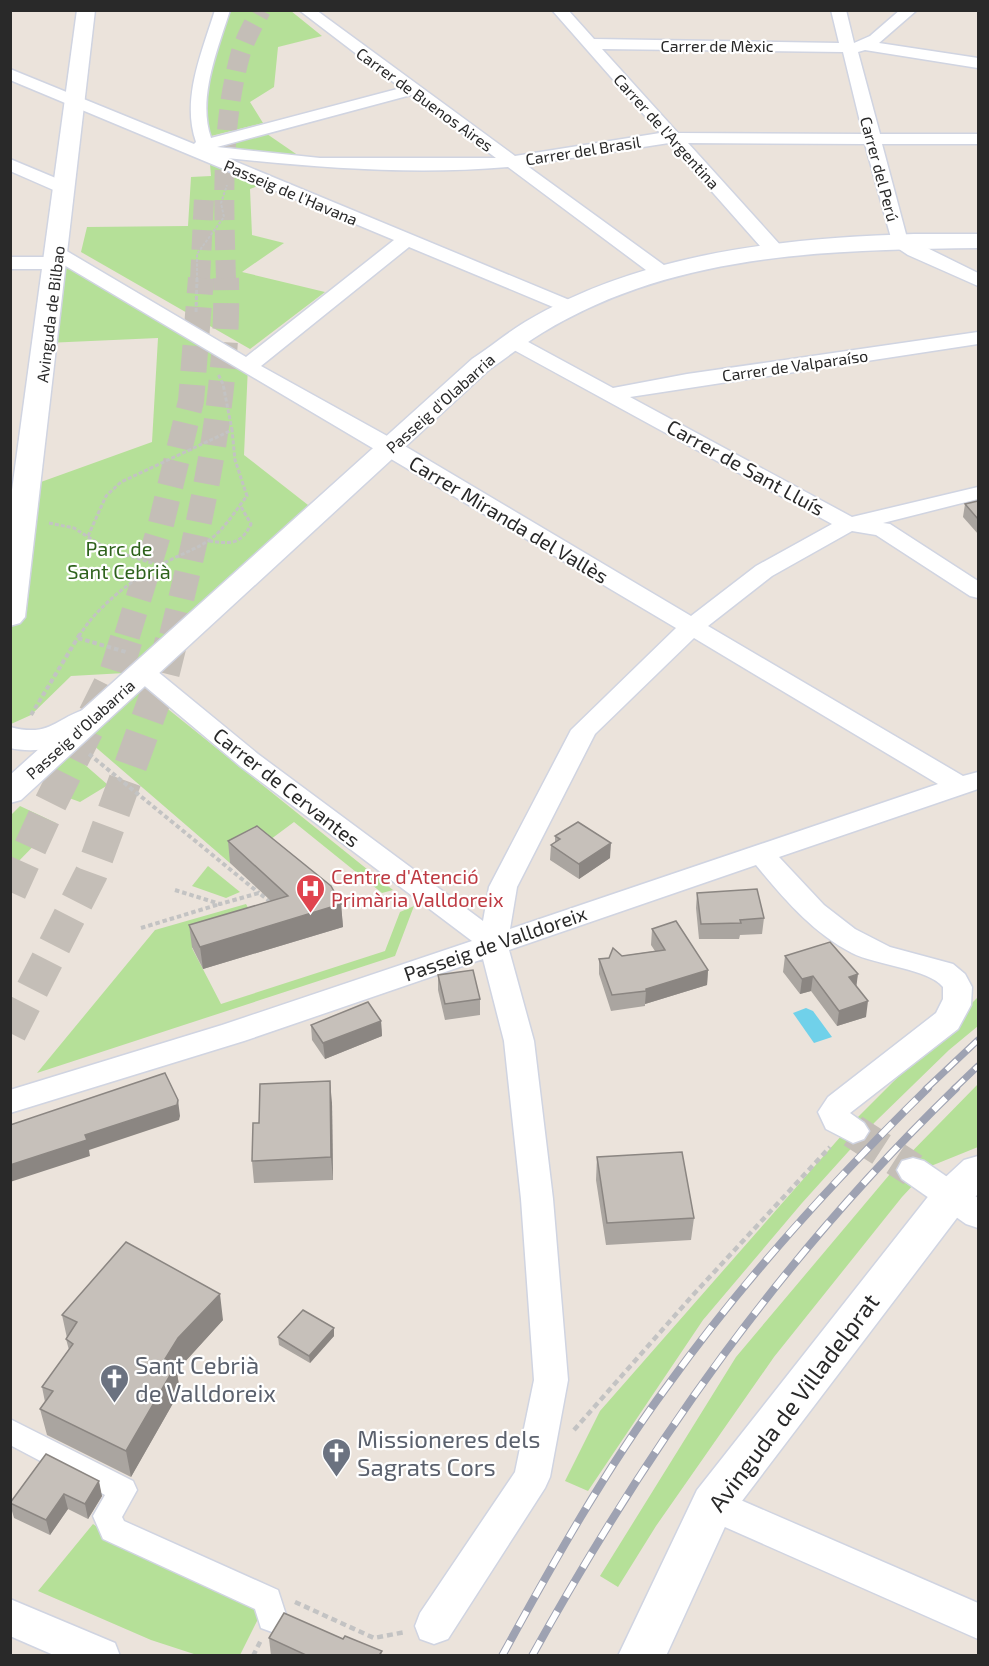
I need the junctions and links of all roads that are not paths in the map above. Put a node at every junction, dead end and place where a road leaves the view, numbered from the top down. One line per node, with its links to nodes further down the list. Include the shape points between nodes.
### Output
1 (86, 10): 12 (street, Avinguda de Bilbao)
2 (223, 10): 16 (street, via 201,94)
3 (306, 10): 11 (street, Carrer de Buenos Aires)
4 (559, 10): 7 (street, Carrer de l'Argentina)
5 (838, 10): 8 (street, Carrer del Perú)
6 (910, 10): 8 (street, via 875,39)
7 (588, 44): 8 (street, Carrer de Mèxic); 13 (street, Carrer de l'Argentina)
8 (855, 45): 9 (street, Carrer de Mèxic); 14 (street, Carrer del Perú, via 850,51)
9 (978, 63)
10 (10, 74): 12 (street, Passeig de l'Havana)
11 (412, 90): 16 (street); 17 (street, Carrer de Buenos Aires)
12 (75, 101): 16 (street, Passeig de l'Havana); 19 (street, Avinguda de Bilbao)
13 (673, 138): 14 (street, Carrer del Brasil); 17 (street, Carrer del Brasil); 23 (street, Carrer de l'Argentina)
14 (871, 138): 15 (street, Carrer del Brasil); 21 (street, Carrer del Perú)
15 (978, 139)
16 (197, 147): 17 (street, Carrer del Brasil, via 330,163); 20 (street, Passeig de l'Havana, via 231,167)
17 (510, 162): 26 (street, Carrer de Buenos Aires)
18 (10, 164): 19 (street)
19 (64, 188): 24 (street, Avinguda de Bilbao)
20 (406, 240): 28 (street, Passeig de l'Havana); 31 (street)
21 (899, 240): 22 (street, Passeig d'Olabarria); 23 (street, Passeig d'Olabarria); 27 (street, Carrer del Perú)
22 (978, 241)
23 (776, 251): 26 (street, Passeig d'Olabarria)
24 (57, 259): 25 (street); 31 (street, Carrer Miranda del Vallès); 36 (street, Avinguda de Bilbao)
25 (10, 263)
26 (661, 272): 28 (street, Passeig d'Olabarria, via 615,287)
27 (978, 280)
28 (572, 308): 30 (street, Passeig d'Olabarria)
29 (978, 338): 32 (street, Carrer de Valparaíso)
30 (512, 341): 32 (street, Carrer de Sant Lluís); 33 (street, Passeig d'Olabarria)
31 (239, 361): 33 (street, Carrer Miranda del Vallès)
32 (612, 394): 35 (street, Carrer de Sant Lluís)
33 (390, 447): 39 (street, Carrer Miranda del Vallès); 40 (street, Passeig d'Olabarria)
34 (978, 493): 35 (street)
35 (849, 524): 37 (street, Carrer de Sant Lluís, via 882,529); 39 (street, via 764,571)
36 (17, 535): 38 (street, Avinguda de Bilbao)
37 (978, 591)
38 (10, 617)
39 (690, 627): 44 (street, Carrer Miranda del Vallès); 46 (street, via 584,730 503,887)
40 (149, 666): 41 (street, Passeig d'Olabarria); 46 (street, Carrer de Cervantes, via 249,760)
41 (99, 712): 42 (street, via 52,739 25,741); 43 (street, Passeig d'Olabarria, via 70,738)
42 (21, 726)
43 (15, 775)
44 (969, 783): 45 (street, Passeig de Valldoreix)
45 (762, 855): 46 (street, Passeig de Valldoreix); 48 (street, via 802,903 846,936 879,954 950,976 957,992 957,1008 947,1021 839,1104 834,1112)
46 (493, 943): 47 (street, Passeig de Valldoreix, via 233,1033); 56 (street, via 519,1041 537,1199 551,1380 532,1477)
47 (10, 1102)
48 (841, 1133)
49 (913, 1170): 50 (street)
50 (973, 1184): 52 (street, Avinguda de Villadelprat)
51 (10, 1431): 54 (street, via 123,1490 107,1516 113,1530 267,1600)
52 (713, 1504): 55 (street); 58 (street, Avinguda de Villadelprat)
53 (10, 1617): 57 (street)
54 (272, 1618)
55 (978, 1621)
56 (434, 1626)
57 (101, 1656)
58 (642, 1656)

